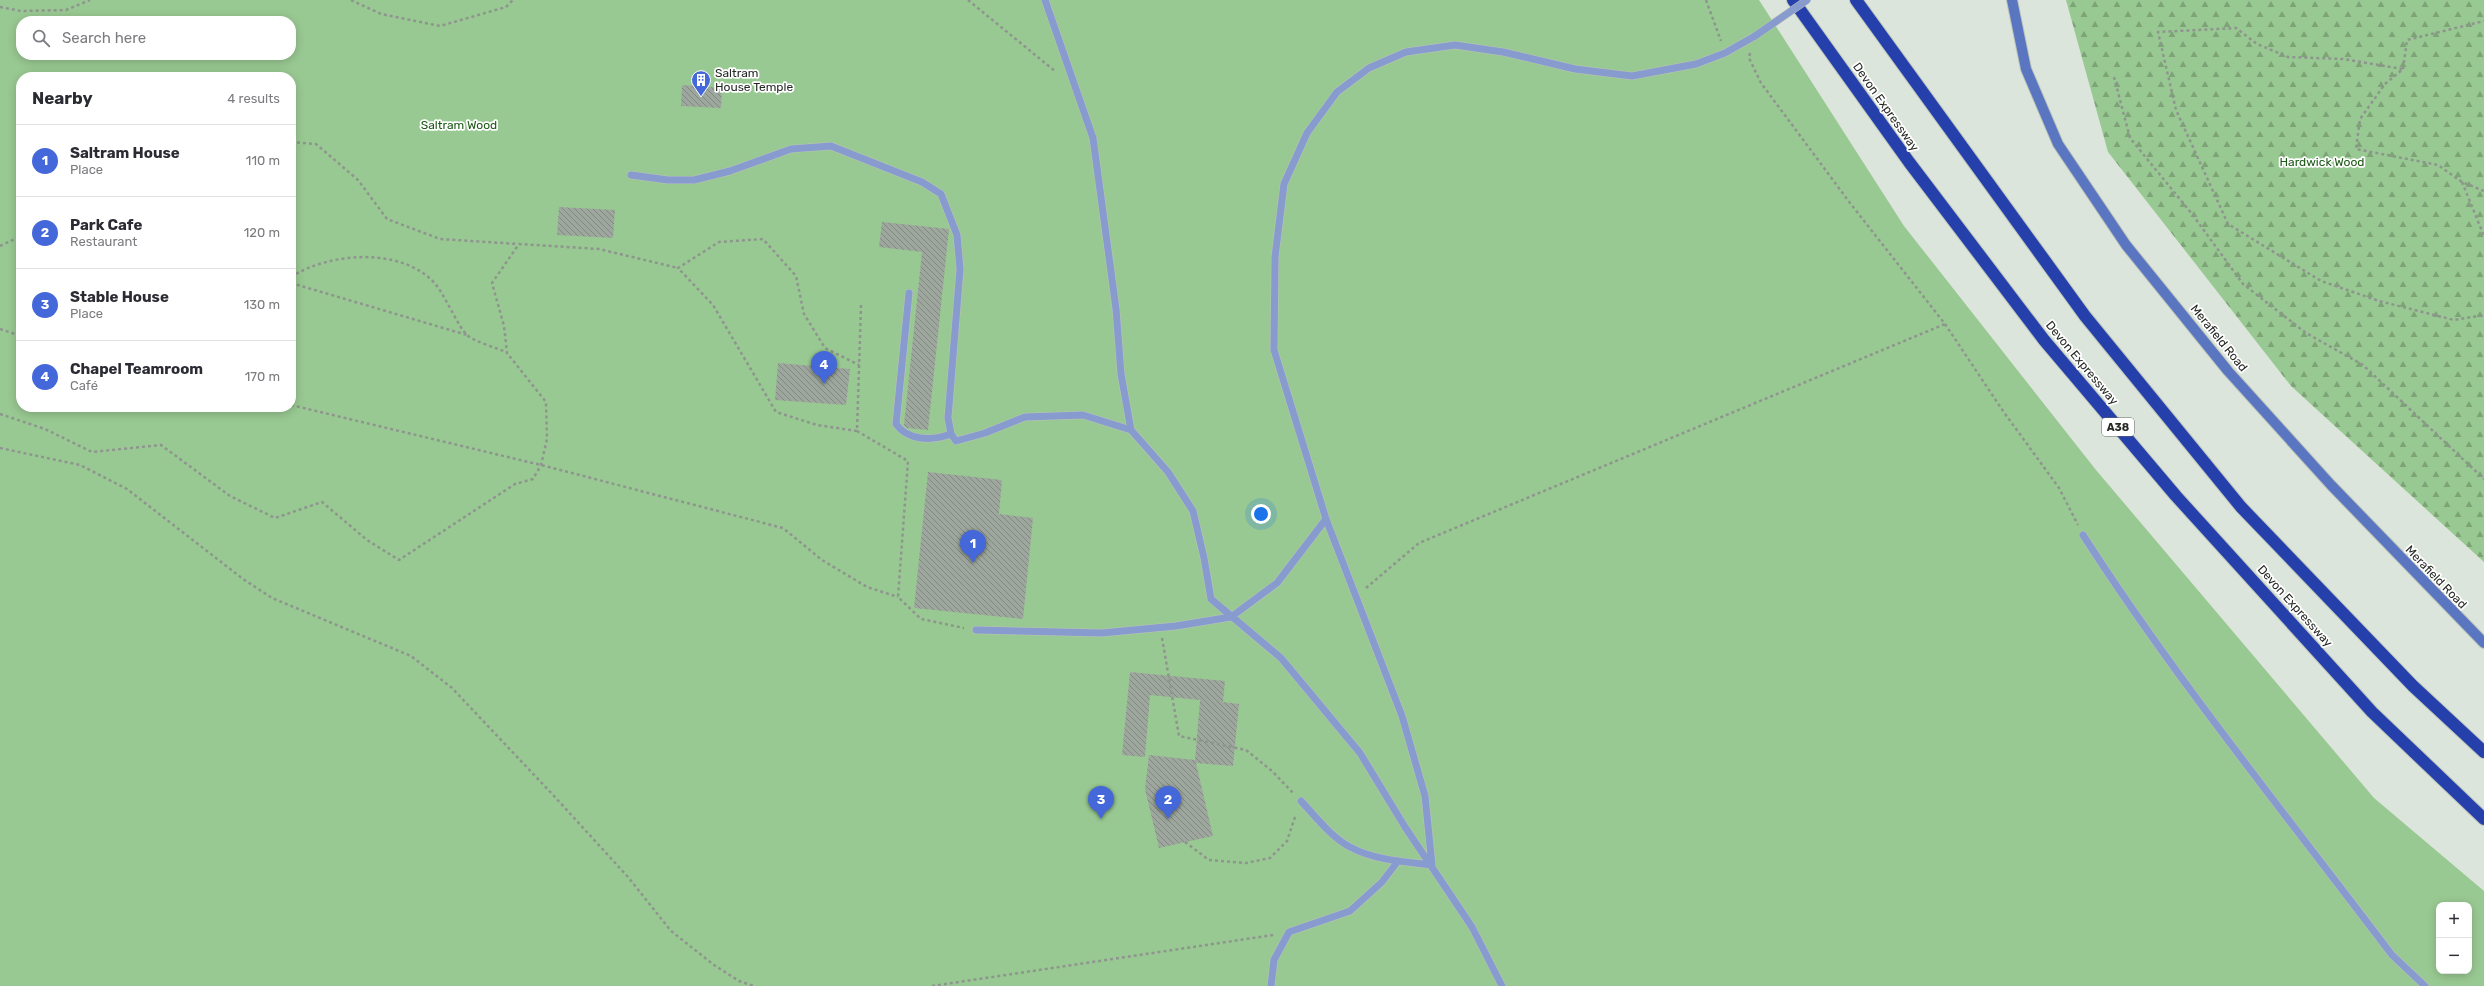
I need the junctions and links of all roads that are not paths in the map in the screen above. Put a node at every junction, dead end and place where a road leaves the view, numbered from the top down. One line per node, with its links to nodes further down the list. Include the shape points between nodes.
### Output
1 (1045, 0): 8 (lane, via 1093,138 1114,286 1121,374)
2 (1793, 0): 17 (highway, Devon Expressway / A38, via 1909,162 2044,340 2176,496 2372,712)
3 (1807, 0): 10 (lane, bridge, via 1755,36 1725,53 1696,64 1632,76 1575,69 1503,52 1455,45 1406,52 1369,68 1337,92 1307,133 1284,184 1275,257 1274,350)
4 (1856, 0): 15 (highway, via 2084,316 2241,507 2412,686)
5 (2012, 0): 14 (street, Merafield Road, via 2026,69 2058,144 2126,245 2233,377 2331,486)
6 (631, 175): 9 (lane, via 668,180 694,180 730,171 791,149 831,146 922,182 941,194 957,235 960,269 948,418)
7 (910, 293): 9 (lane, via 896,424 909,435 927,439)
8 (1131, 430): 9 (lane, via 1083,415 1025,417 956,441); 12 (lane, via 1168,472 1193,511 1211,599)
9 (951, 434)
10 (1326, 519): 12 (lane, via 1277,584); 19 (lane, via 1402,716 1425,796)
11 (2083, 535): 22 (lane, via 2111,579 2217,724 2392,955)
12 (1231, 616): 13 (lane, via 1160,628 1102,633); 19 (lane, via 1280,658 1320,703 1360,753 1405,827)
13 (976, 630)
14 (2484, 644)
15 (2484, 752)
16 (1300, 801): 18 (lane, via 1350,847)
17 (2484, 819)
18 (1398, 861): 19 (lane); 20 (lane, via 1382,882 1350,911 1289,932 1274,960)
19 (1432, 865): 21 (lane, via 1472,927)
20 (1271, 986)
21 (1502, 986)
22 (2425, 986)

